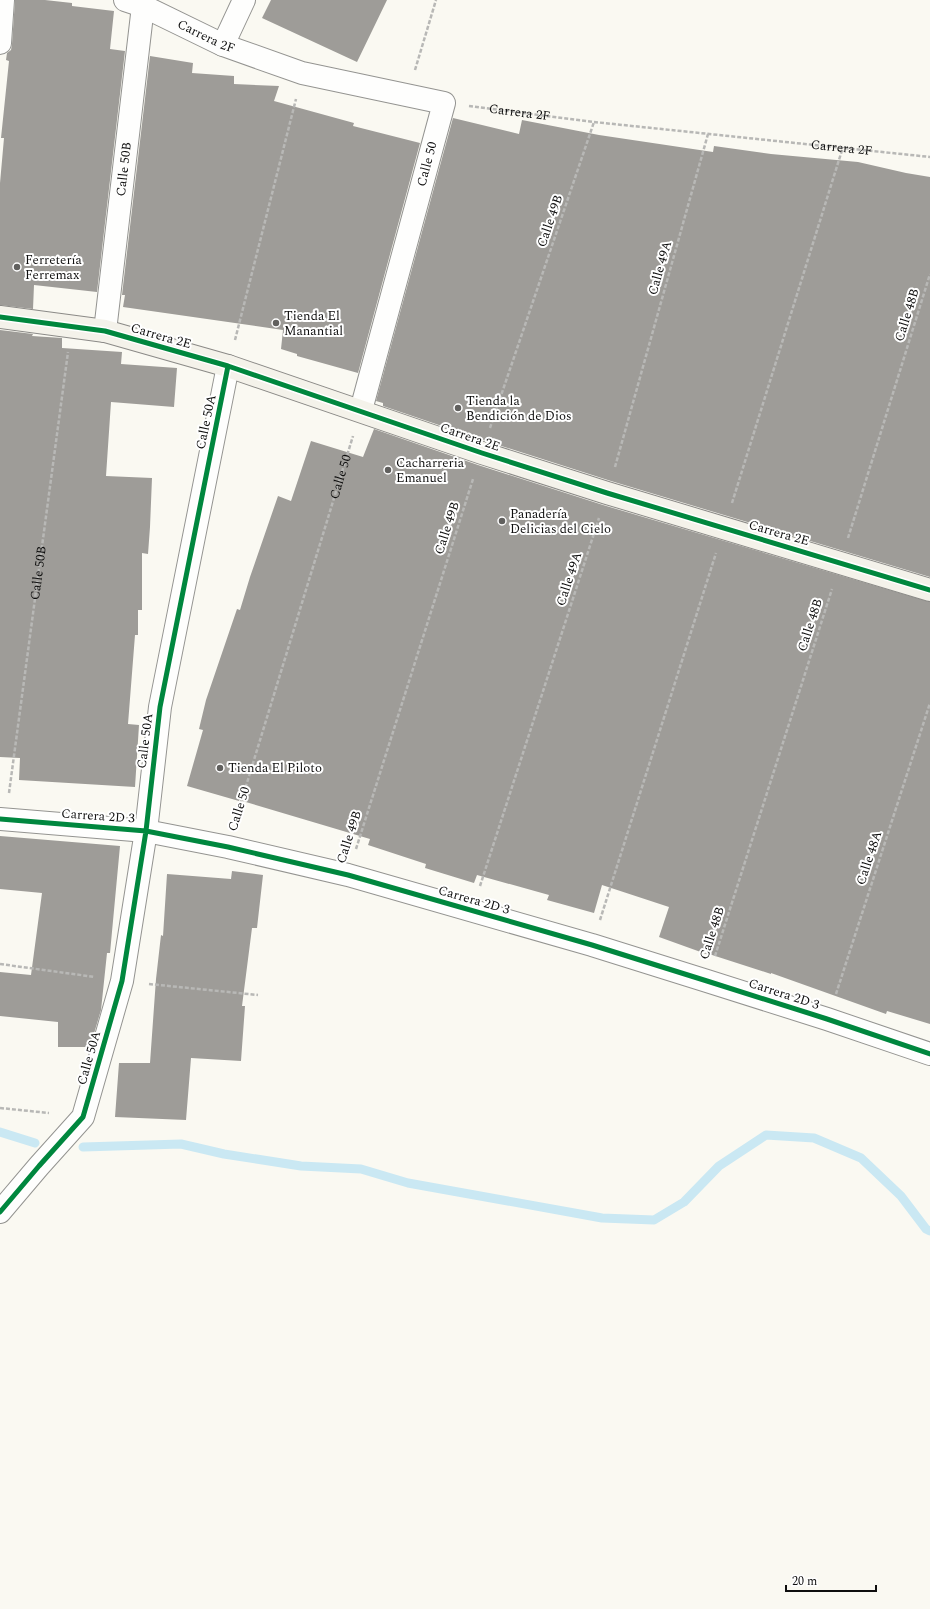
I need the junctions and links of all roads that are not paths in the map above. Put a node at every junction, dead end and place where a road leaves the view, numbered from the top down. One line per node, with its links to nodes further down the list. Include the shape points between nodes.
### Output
1 (3, 0): 4 (street)
2 (244, 0): 5 (street)
3 (134, 3): 5 (street, Carrera 2F); 8 (street, Calle 50B)
4 (0, 44)
5 (223, 45): 6 (street, Carrera 2F, via 302,73)
6 (444, 103): 10 (street, Calle 50)
7 (0, 317): 8 (street, Carrera 2E)
8 (105, 331): 9 (street, Carrera 2E)
9 (228, 366): 10 (street, Carrera 2E); 13 (street, Calle 50A, via 160,707)
10 (361, 410): 11 (street, Carrera 2E, via 482,453 607,493)
11 (930, 590)
12 (3, 819): 13 (street, Carrera 2D 3)
13 (146, 831): 14 (street, Carrera 2D 3, via 348,874 592,945 828,1019); 15 (street, Calle 50A, via 122,981 83,1117)
14 (930, 1054)
15 (38, 1166): 16 (street); 17 (street)
16 (0, 1188)
17 (0, 1212)

